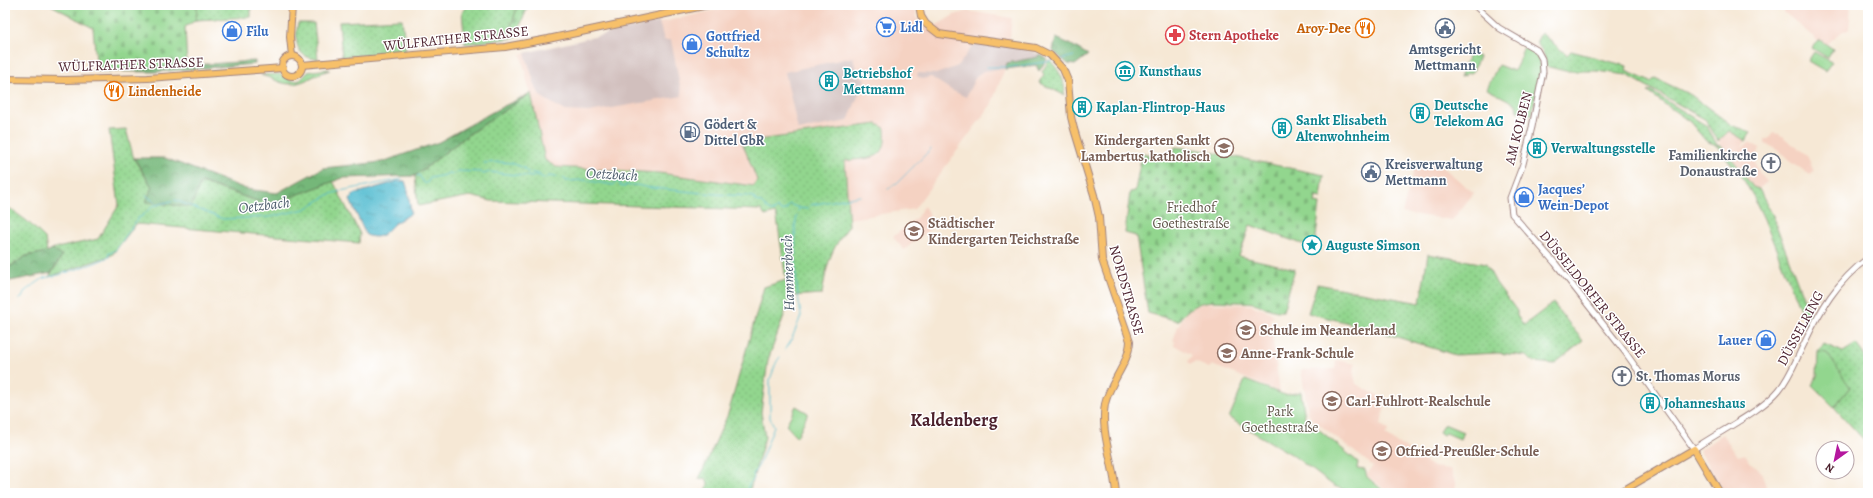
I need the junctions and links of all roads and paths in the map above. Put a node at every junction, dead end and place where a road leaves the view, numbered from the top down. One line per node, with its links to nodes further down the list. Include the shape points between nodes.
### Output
1 (292, 5): 5 (main road)
2 (708, 5): 6 (main road, WÜLFRATHER STRASSE, via 506,47)
3 (919, 5): 12 (main road, NORDSTRASSE, via 923,20 930,29 939,34 1036,48 1049,54 1066,74 1071,117 1099,217 1102,260 1130,341 1128,353 1107,396 1104,413)
4 (1475, 6): 9 (street, AM KOLBEN, via 1499,28 1537,50 1542,59 1543,72 1526,154 1511,193)
5 (292, 56): 6 (main road, via 300,60); 7 (main road, via 286,59)
6 (302, 65): 7 (main road, via 300,72 295,76 286,74)
7 (283, 68): 8 (main road, WÜLFRATHER STRASSE, via 148,78)
8 (5, 79)
9 (1511, 212): 11 (street, DÜSSELDORFER STRASSE, via 1625,352)
10 (1868, 258): 11 (street, DÜSSELRING, via 1839,284 1824,304 1790,373 1773,396)
11 (1694, 448): 13 (main road); 14 (main road, DÜSSELDORFER STRASSE)
12 (1116, 493)
13 (1619, 493)
14 (1720, 493)

